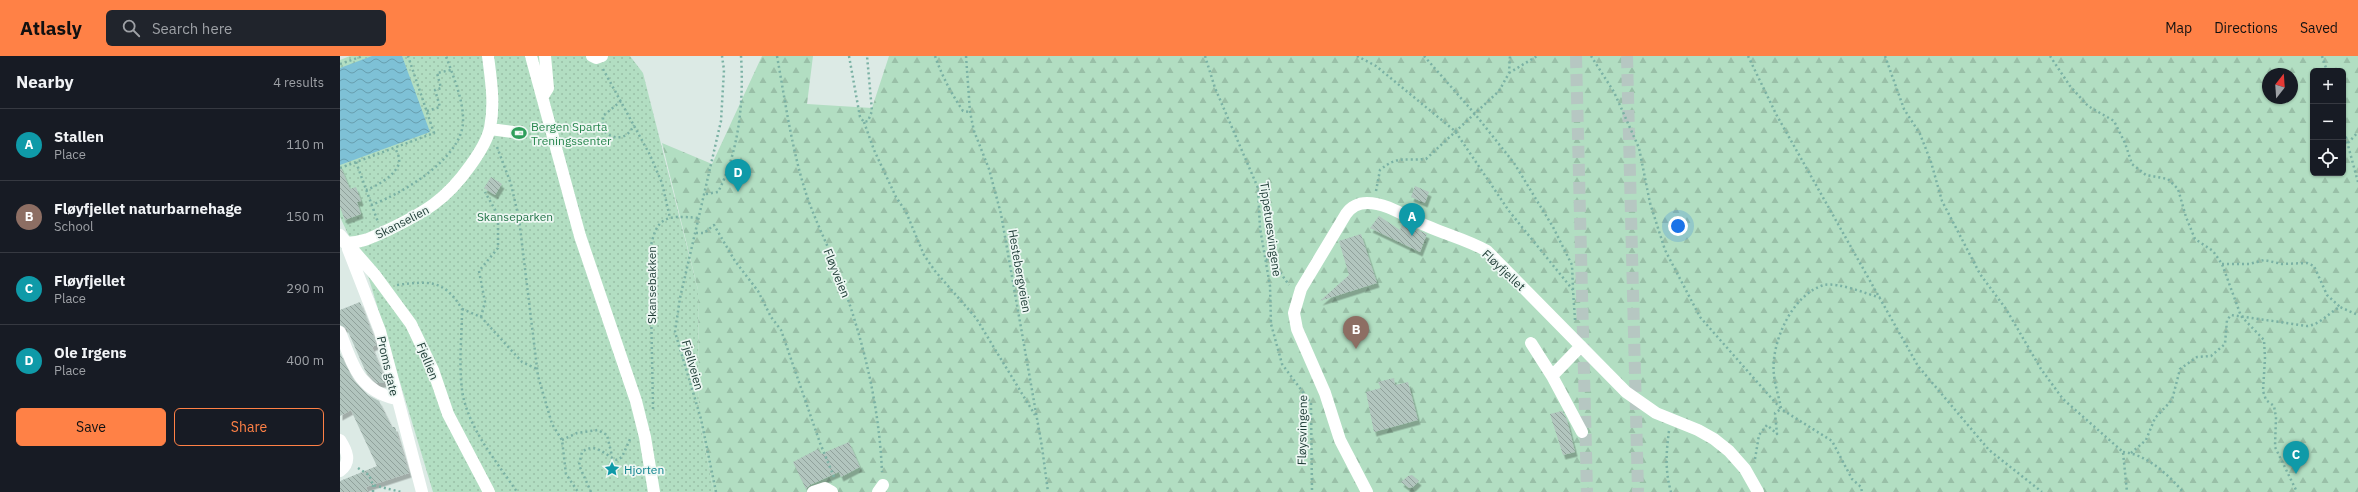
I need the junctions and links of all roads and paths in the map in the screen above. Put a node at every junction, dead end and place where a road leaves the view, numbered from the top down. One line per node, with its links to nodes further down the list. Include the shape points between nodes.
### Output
1 (363, 56): 25 (path)
2 (408, 56): 31 (path)
3 (446, 56): 27 (path)
4 (488, 56): 36 (street, Skanselien, via 492,104)
5 (531, 56): 29 (street)
6 (545, 56): 29 (street, via 548,88)
7 (722, 56): 48 (path, Fjellveien, via 722,121)
8 (741, 56): 48 (path, via 743,85 731,159 718,192)
9 (777, 56): 91 (path, Fløyveien, via 803,185 840,279 867,363 880,434)
10 (849, 56): 34 (path, via 860,117)
11 (867, 56): 34 (path, via 872,111 868,121)
12 (935, 56): 32 (path, via 951,93 963,111)
13 (966, 56): 32 (path, Hestebergveien)
14 (1205, 56): 56 (path, Tippetuesvingene, via 1214,88 1258,188)
15 (1357, 56): 37 (path, via 1376,66)
16 (1424, 56): 33 (path)
17 (1510, 56): 28 (path)
18 (1537, 56): 28 (path)
19 (1591, 56): 76 (path, via 1614,92 1639,148 1650,203 1665,250 1700,317)
20 (1748, 56): 61 (path, via 1776,114)
21 (1885, 56): 84 (path, via 1904,109 1920,134 1942,201 1980,274 2006,309 2063,399)
22 (2050, 56): 57 (path, via 2070,86 2088,106 2114,121 2132,164 2146,175 2168,179 2178,189 2195,239 2213,251)
23 (2322, 56): 26 (path)
24 (597, 57): 30 (path)
25 (340, 64)
26 (2326, 68)
27 (451, 70): 31 (path, via 436,74 441,88 435,90 440,107); 50 (path, via 463,109 461,135 449,154 420,180 392,197)
28 (1509, 73): 33 (path, via 1499,91)
29 (543, 96): 81 (street, via 580,236 636,400)
30 (621, 101): 35 (path); 35 (path, via 603,116 603,130 609,137 620,138 631,133)
31 (427, 111): 42 (path, via 434,133)
32 (970, 112): 78 (path, Hestebergveien, via 1001,214)
33 (1475, 114): 37 (path); 60 (path, via 1514,163 1553,227 1572,265)
34 (864, 122): 78 (path, via 874,150 896,197 906,212 924,255 976,318)
35 (634, 124): 51 (path, via 662,183)
36 (490, 129): 38 (street); 55 (street, Skanselien, via 478,155 464,175 450,192 432,206 415,217 360,243); 71 (path, via 504,163 517,207)
37 (1454, 131): 49 (path, via 1426,159 1397,159 1380,170 1376,180); 60 (path, via 1509,211)
38 (513, 132)
39 (2358, 132): 41 (path)
40 (2346, 140): 41 (path)
41 (2347, 144): 45 (path)
42 (395, 148): 43 (path); 46 (path, via 399,157 398,166 378,185)
43 (356, 162): 44 (path); 46 (path)
44 (340, 168)
45 (2358, 182)
46 (366, 190): 50 (path)
47 (485, 192): 66 (path, via 498,215 498,248 479,271 485,302)
48 (706, 194): 52 (path, Fjellveien)
49 (1375, 204): 59 (street, Fløyfjellet, via 1357,204 1350,208); 69 (street, Fløyfjellet, via 1389,207 1426,226 1473,243 1487,251)
50 (371, 205): 53 (path)
51 (670, 218): 52 (path); 77 (path, Skansebakken, via 657,225 650,251)
52 (699, 218): 54 (path, Fjellveien)
53 (378, 222)
54 (696, 233): 100 (path, Fjellveien, via 680,298 675,332 700,419); 102 (path, via 704,233 714,225 782,330 834,477)
55 (343, 239): 58 (street, Fjellien); 74 (street, Proms gate, via 380,331)
56 (1265, 258): 59 (path, via 1275,265 1288,284); 75 (path, Tippetuesvingene, via 1270,286 1271,324 1282,364)
57 (2222, 264): 62 (path, via 2249,264 2264,260 2282,264 2308,263 2314,266 2328,295); 65 (path)
58 (381, 284): 63 (path, via 431,282 442,286); 95 (street, Fjellien, via 423,344 448,414)
59 (1301, 289): 105 (street, Fløyfjellet, via 1294,313 1297,329 1325,393 1348,458)
60 (1573, 290): 69 (path)
61 (1881, 298): 76 (path, via 1845,287 1825,285 1807,295 1788,315 1776,344 1773,374); 109 (path, via 1918,366 1989,450)
62 (2340, 307): 64 (path); 65 (path, via 2329,312 2316,325 2307,326)
63 (462, 309): 66 (path); 96 (path, via 462,386 465,401 473,424)
64 (2358, 315)
65 (2241, 316): 85 (path, via 2231,315 2227,320 2225,344 2218,352 2211,356 2198,357 2180,369 2172,400 2155,418 2146,440); 112 (path, via 2264,340 2263,391 2266,400 2274,406 2275,447)
66 (480, 317): 71 (path, via 522,362)
67 (340, 332): 70 (street)
68 (1531, 343): 72 (street)
69 (1579, 344): 72 (street); 79 (street, Fløyfjellet, via 1642,404)
70 (344, 354): 74 (street, via 360,380 374,391)
71 (537, 369): 83 (path, via 549,416)
72 (1552, 376): 80 (street)
73 (1312, 396): 75 (path, Fløysvingene)
74 (396, 399): 94 (street, Proms gate)
75 (1311, 403): 104 (path, Fløysvingene)
76 (1781, 409): 89 (path, via 1776,412 1777,434 1767,425 1759,435 1754,454 1756,470); 108 (path, via 1832,441 1852,479 1861,487)
77 (653, 412)
78 (1037, 417): 103 (path, Hestebergveien)
79 (1670, 419): 89 (street, Fløyfjellet, via 1714,439 1729,451); 106 (path, via 1665,460)
80 (1582, 432)
81 (645, 437): 86 (path, via 632,434 622,457 617,460); 99 (street)
82 (340, 440): 88 (street, via 348,458)
83 (562, 440): 86 (path, via 577,433 598,430 607,435); 97 (path, via 566,474)
84 (2123, 452): 85 (path); 110 (path)
85 (2131, 453): 111 (path, via 2144,457 2172,478)
86 (612, 457): 98 (path, via 591,447 582,452 579,465)
87 (353, 464): 90 (path, via 369,475)
88 (340, 472)
89 (1752, 480): 107 (street, Fløyfjellet)
90 (373, 485): 92 (path); 93 (path)
91 (880, 488)
92 (373, 492)
93 (401, 492)
94 (422, 492)
95 (489, 492)
96 (517, 492)
97 (578, 492)
98 (591, 492)
99 (654, 492)
100 (716, 492)
101 (813, 492): 102 (street, via 825,488)
102 (832, 492)
103 (1048, 492)
104 (1312, 492)
105 (1367, 492)
106 (1670, 492)
107 (1758, 492)
108 (1862, 492)
109 (2042, 492)
110 (2127, 492)
111 (2183, 492)
112 (2297, 492)

